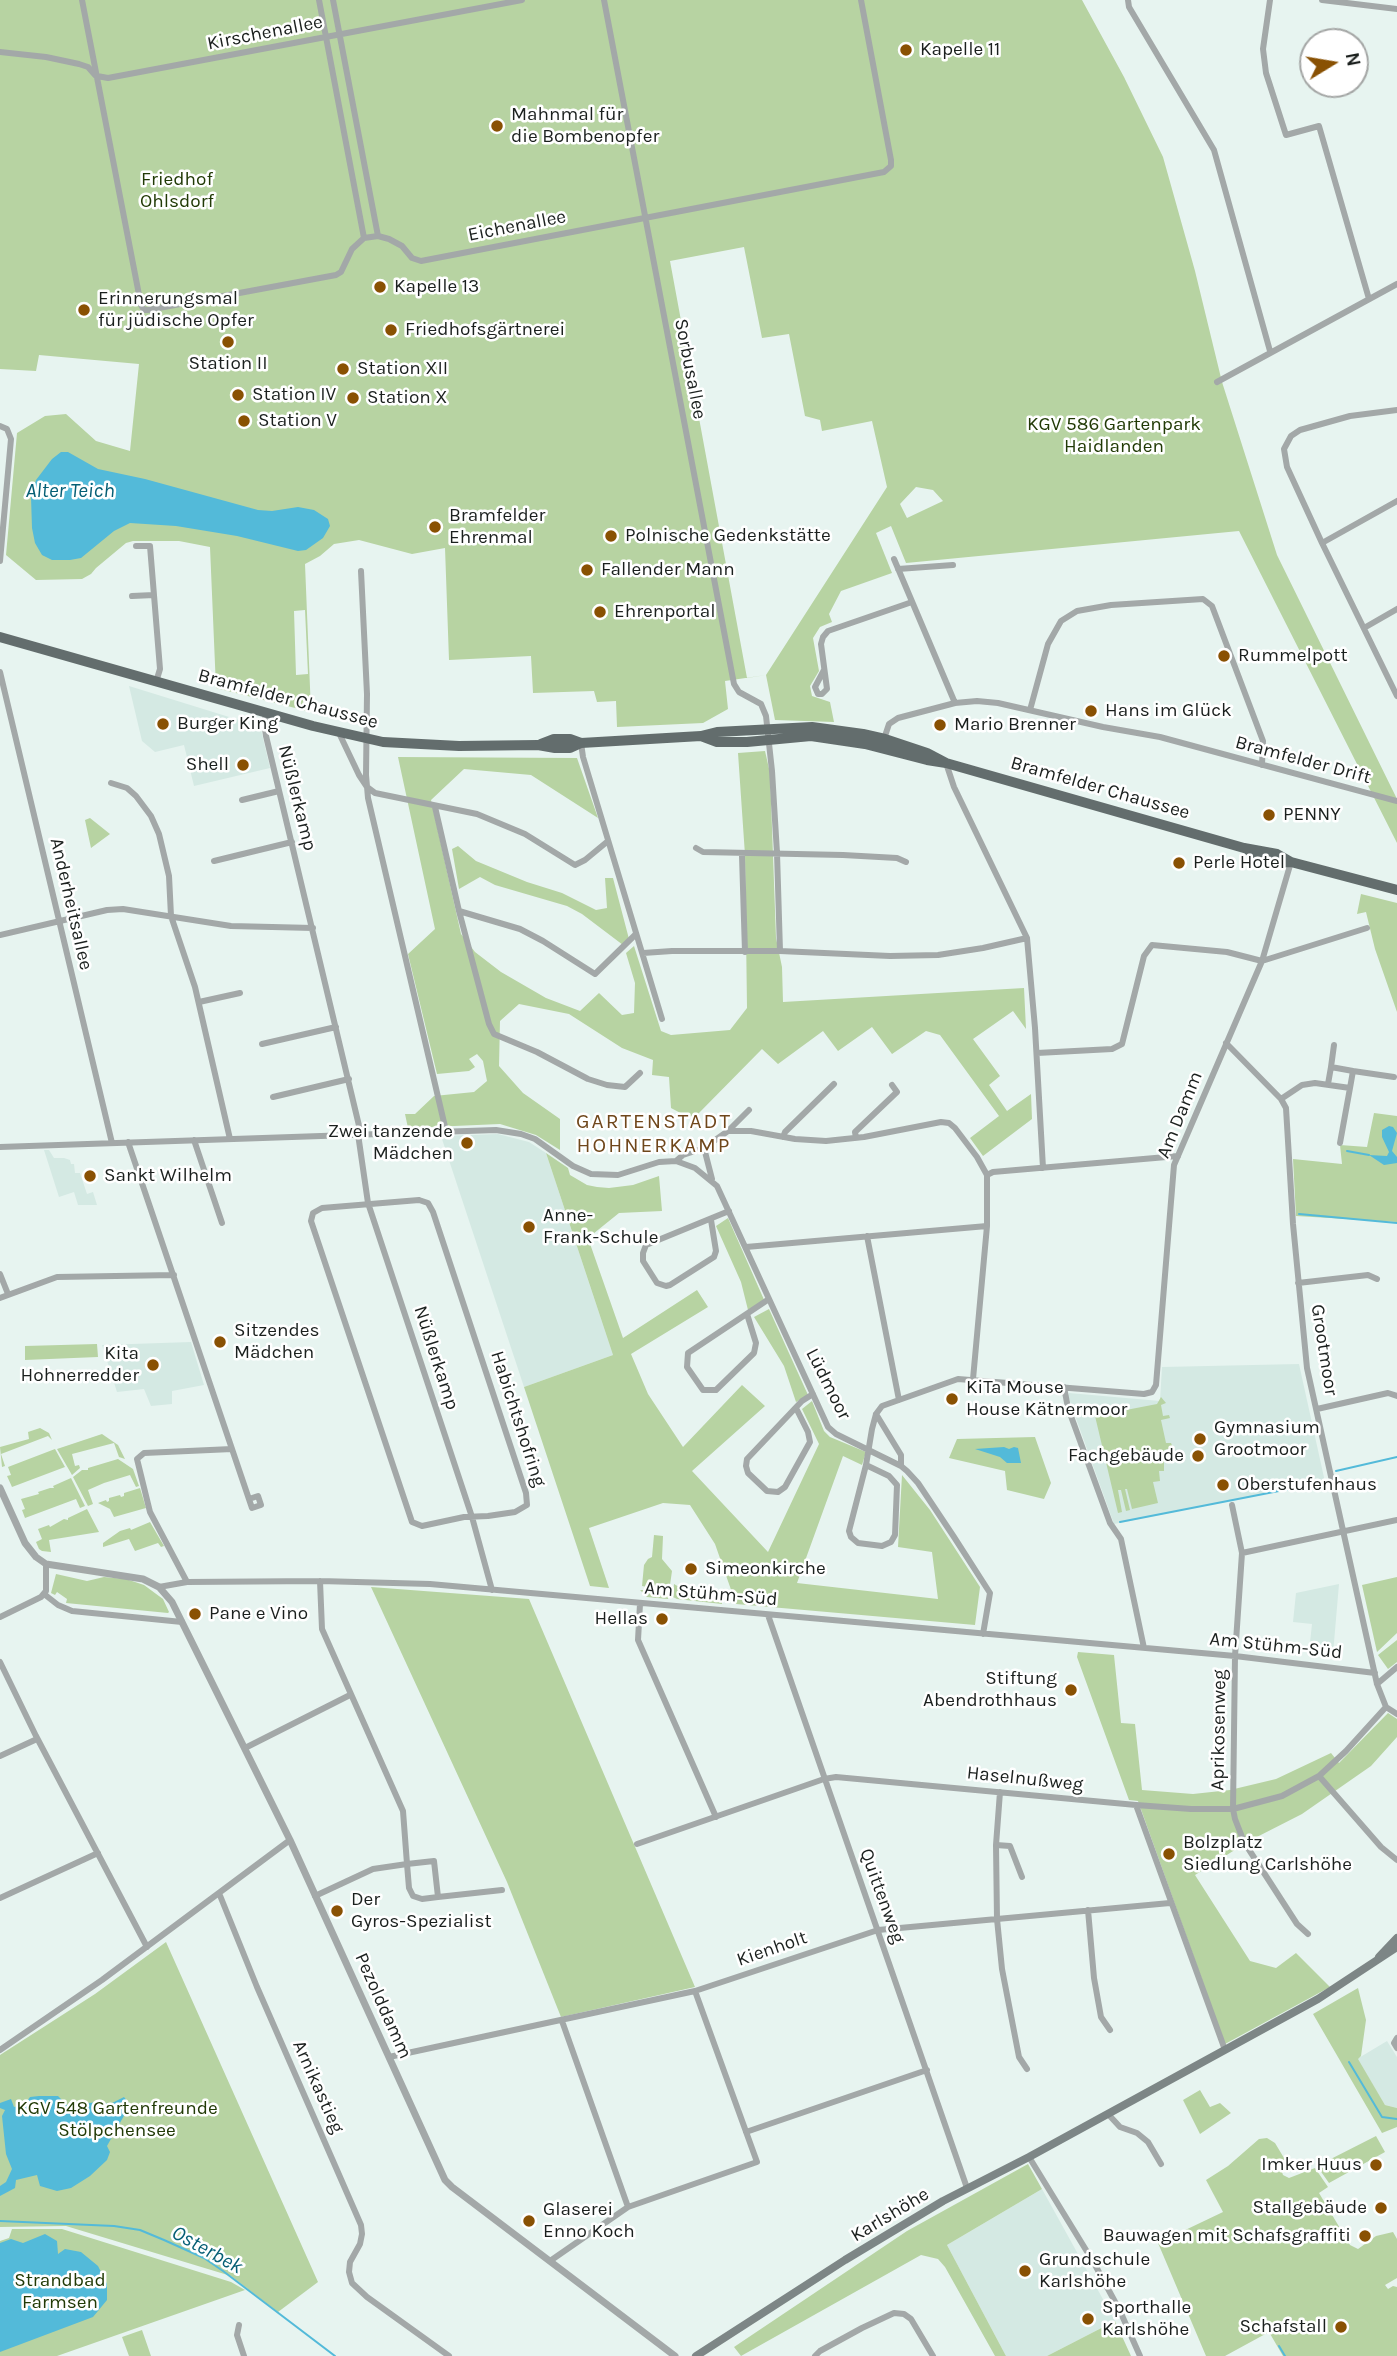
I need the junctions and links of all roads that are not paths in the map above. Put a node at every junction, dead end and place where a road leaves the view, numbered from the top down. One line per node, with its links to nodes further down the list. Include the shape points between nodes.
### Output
1 (82, 0): 14 (street)
2 (319, 0): 12 (street)
3 (333, 0): 11 (street)
4 (522, 0): 11 (street, Kirschenallee)
5 (604, 0): 15 (street, Sorbusallee)
6 (861, 0): 15 (street, Eichenallee, via 890,168)
7 (1128, 0): 20 (street, via 1214,150)
8 (1270, 0): 19 (street, via 1263,49 1286,135 1319,125)
9 (1322, 0): 10 (street)
10 (1397, 9)
11 (339, 35): 12 (street, Kirschenallee); 16 (street)
12 (326, 37): 14 (street, Kirschenallee, via 108,78); 17 (street)
13 (0, 52): 14 (street, via 88,66)
14 (97, 76): 17 (street, via 144,310 336,275)
15 (645, 218): 16 (street, Eichenallee, via 421,261 396,242); 46 (street, Sorbusallee, via 734,684 761,704)
16 (378, 236): 17 (street)
17 (364, 238)
18 (1397, 284): 19 (street)
19 (1369, 299): 20 (street)
20 (1270, 351): 21 (street)
21 (1217, 382)
22 (1397, 410): 25 (street, via 1325,422 1287,439 1287,467)
23 (0, 426): 28 (street, via 11,439)
24 (1397, 501): 25 (street)
25 (1322, 543): 36 (street)
26 (136, 545): 32 (street, via 150,546)
27 (894, 559): 30 (street)
28 (0, 561)
29 (953, 565): 30 (street)
30 (898, 569): 34 (street)
31 (361, 571): 47 (street)
32 (154, 595): 33 (street); 40 (street, via 160,669)
33 (132, 596)
34 (912, 602): 38 (street, via 828,631 821,644); 42 (street)
35 (1397, 609): 36 (street)
36 (1364, 628): 41 (street)
37 (0, 637): 40 (main road, Bramfelder Chaussee)
38 (824, 670)
39 (0, 673): 69 (street, Anderheitsallee)
40 (156, 682): 44 (main road, Bramfelder Chaussee)
41 (1397, 696)
42 (955, 703): 43 (street, Bramfelder Drift, via 977,701); 49 (street, Bramfelder Drift, via 898,718 889,724)
43 (1030, 710): 51 (street, Bramfelder Drift, via 1160,737); 51 (street, via 1045,652 1061,621 1077,611 1111,605 1203,599 1212,606 1263,741)
44 (267, 713): 45 (main road, Bramfelder Chaussee); 54 (street, Nüßlerkamp, via 266,736)
45 (339, 733): 47 (main road, Bramfelder Chaussee); 53 (street)
46 (768, 735): 48 (main road, Bramfelder Chaussee, via 717,742 701,736); 49 (main road, Bramfelder Chaussee); 61 (street)
47 (367, 740): 48 (main road, Bramfelder Chaussee, via 427,745 538,745 554,739); 53 (street)
48 (581, 743): 58 (street)
49 (882, 743): 50 (main road, Bramfelder Chaussee, via 927,753)
50 (946, 763): 65 (main road, Bramfelder Chaussee, via 1278,854); 74 (street)
51 (1262, 765): 56 (street, Bramfelder Drift)
52 (111, 783): 68 (street, via 131,790 156,826 168,871)
53 (367, 788): 57 (street); 99 (street)
54 (279, 791): 55 (street); 59 (street, Nüßlerkamp)
55 (242, 800)
56 (1397, 801)
57 (435, 807): 58 (street, via 501,823 575,865); 67 (street)
58 (608, 841): 72 (street)
59 (292, 842): 63 (street); 70 (street, Nüßlerkamp)
60 (696, 848): 61 (street, via 703,852)
61 (778, 853): 64 (street); 76 (street)
62 (742, 856): 75 (street)
63 (214, 861)
64 (906, 862)
65 (1292, 862): 66 (main road, Bramfelder Chaussee); 78 (street, Am Damm)
66 (1397, 890)
67 (459, 911): 72 (street, via 520,929 595,974); 89 (street, via 494,1034 607,1085 625,1087)
68 (171, 916): 69 (street, via 123,909); 70 (street, via 231,926); 80 (street)
69 (59, 920): 73 (street); 107 (street, Anderheitsallee)
70 (313, 928): 82 (street, Nüßlerkamp)
71 (1367, 928): 78 (street)
72 (636, 934): 77 (street)
73 (0, 936)
74 (1027, 938): 76 (street, via 938,955); 86 (street)
75 (745, 951): 76 (street); 77 (street)
76 (780, 951)
77 (643, 953): 81 (street)
78 (1262, 961): 83 (street, Am Damm); 86 (street, via 1227,952 1152,945 1144,956 1122,1044 1112,1049)
79 (240, 992): 80 (street)
80 (199, 1002): 104 (street)
81 (662, 1019)
82 (336, 1027): 84 (street); 91 (street, Nüßlerkamp)
83 (1226, 1043): 97 (street); 111 (street, Am Damm)
84 (261, 1044)
85 (1334, 1045): 87 (street)
86 (1037, 1053): 113 (street)
87 (1331, 1067): 88 (street); 93 (street)
88 (1353, 1070): 90 (street); 95 (street)
89 (640, 1073)
90 (1394, 1077)
91 (349, 1079): 96 (street); 101 (street, Nüßlerkamp)
92 (834, 1084): 102 (street)
93 (1328, 1084): 95 (street); 97 (street, via 1302,1085)
94 (892, 1085): 103 (street, via 897,1092 855,1132)
95 (1350, 1088): 108 (street)
96 (273, 1097)
97 (1281, 1099): 126 (street, Grootmoor, via 1287,1118)
98 (749, 1110): 100 (street)
99 (446, 1131): 101 (street); 112 (street, via 521,1133 591,1174 618,1175)
100 (727, 1131): 102 (street); 110 (street)
101 (359, 1134): 104 (street); 116 (street, Nüßlerkamp)
102 (783, 1137): 103 (street)
103 (856, 1138): 114 (street, via 949,1123)
104 (230, 1139): 105 (street)
105 (194, 1140): 106 (street); 119 (street)
106 (128, 1142): 107 (street); 124 (street)
107 (112, 1143): 109 (street)
108 (1340, 1143)
109 (0, 1147)
110 (704, 1148): 112 (street); 115 (street)
111 (1178, 1156): 113 (street); 132 (street, Am Damm, via 1156,1385 1144,1394)
112 (676, 1161): 115 (street, Lüdmoor)
113 (1043, 1168): 114 (street)
114 (987, 1175): 120 (street)
115 (712, 1181): 117 (street, Lüdmoor)
116 (368, 1203): 146 (street, Nüßlerkamp); 146 (street, Habichtshofring, via 422,1201 433,1212 528,1499 526,1506 515,1512); 146 (street, Habichtshofring, via 319,1209 312,1215 312,1225 412,1522 422,1526)
117 (729, 1211): 118 (street); 122 (street, Lüdmoor)
118 (711, 1220): 118 (street, via 646,1245 643,1261 657,1283 670,1285 714,1256)
119 (222, 1223)
120 (987, 1226): 121 (street); 131 (street)
121 (867, 1236): 122 (street); 135 (street)
122 (746, 1247): 129 (street, Lüdmoor)
123 (0, 1274): 127 (street)
124 (174, 1275): 127 (street, via 57,1277); 139 (street)
125 (1377, 1279): 126 (street, via 1368,1275)
126 (1298, 1283): 137 (street, Grootmoor)
127 (8, 1294): 128 (street)
128 (0, 1298)
129 (769, 1299): 130 (street); 133 (street, Lüdmoor)
130 (747, 1314): 130 (street, via 688,1353 687,1367 703,1390 716,1390 754,1353)
131 (974, 1379): 132 (street); 135 (street, via 958,1379)
132 (1064, 1387): 161 (street, via 1110,1523 1121,1539)
133 (813, 1394): 136 (street); 140 (street, Lüdmoor, via 830,1430)
134 (1397, 1396): 137 (street, via 1388,1393)
135 (899, 1400): 138 (street, via 881,1406)
136 (796, 1408): 136 (street, via 746,1461 748,1474 767,1491 785,1487 810,1442)
137 (1317, 1409): 148 (street, Grootmoor)
138 (876, 1414): 140 (street); 142 (street, via 901,1455)
139 (232, 1449): 144 (street); 152 (street, via 144,1453 138,1459 150,1512)
140 (868, 1450): 141 (street); 142 (street, Lüdmoor)
141 (866, 1465): 141 (street, via 849,1533 858,1543 882,1546 895,1535 897,1485)
142 (901, 1466): 160 (street, Lüdmoor, via 918,1483 990,1593)
143 (0, 1488): 150 (street, via 25,1543)
144 (249, 1499)
145 (1232, 1505): 149 (street, Aprikosenweg)
146 (472, 1517): 154 (street, Nüßlerkamp)
147 (1397, 1520): 148 (street)
148 (1345, 1532): 149 (street); 165 (street, Grootmoor)
149 (1242, 1553): 162 (street, Aprikosenweg)
150 (46, 1564): 153 (street, Am Stühm-Süd, via 143,1579); 155 (street)
151 (320, 1581): 152 (street, Am Stühm-Süd); 154 (street, Am Stühm-Süd); 167 (street, via 322,1629)
152 (187, 1582): 153 (street, Am Stühm-Süd)
153 (159, 1587): 159 (street, Pezolddamm)
154 (492, 1590): 156 (street, Am Stühm-Süd)
155 (44, 1594): 158 (street); 159 (street, via 72,1611)
156 (640, 1604): 157 (street, Am Stühm-Süd); 178 (street, via 638,1640)
157 (768, 1615): 160 (street, Am Stühm-Süd); 174 (street, Quittenweg)
158 (0, 1617)
159 (182, 1622): 171 (street, Pezolddamm)
160 (983, 1634): 161 (street, Am Stühm-Süd)
161 (1144, 1648): 162 (street, Am Stühm-Süd)
162 (1235, 1656): 165 (street, Am Stühm-Süd); 177 (street, Aprikosenweg)
163 (0, 1662): 170 (street)
164 (1397, 1667): 166 (street)
165 (1375, 1673): 166 (street, Grootmoor)
166 (1377, 1684): 168 (street, Grootmoor)
167 (351, 1695): 171 (street); 184 (street, via 403,1811)
168 (1386, 1707): 169 (street); 173 (street, Haselnußweg)
169 (1397, 1714)
170 (37, 1739): 172 (street); 182 (street)
171 (245, 1748): 179 (street, Pezolddamm)
172 (0, 1756)
173 (1318, 1776): 177 (street, Haselnußweg, via 1282,1796); 183 (street)
174 (824, 1779): 175 (street, Haselnußweg); 178 (street, Haselnußweg); 194 (street, Quittenweg)
175 (1000, 1792): 176 (street, Haselnußweg); 181 (street)
176 (1136, 1805): 177 (street, Haselnußweg); 191 (street)
177 (1233, 1809): 195 (street, Aprikosenweg, via 1244,1842)
178 (716, 1817): 180 (street, Haselnußweg)
179 (290, 1840): 187 (street); 188 (street, Pezolddamm)
180 (636, 1844)
181 (996, 1844): 185 (street, via 1010,1846); 193 (street)
182 (98, 1853): 190 (street); 197 (street)
183 (1397, 1860)
184 (407, 1864): 188 (street, via 373,1869); 189 (street, via 414,1896); 189 (street, via 434,1861)
185 (1021, 1877)
186 (502, 1890): 189 (street)
187 (219, 1893): 197 (street); 219 (street, Arnikastieg, via 361,2225 360,2244 350,2262 352,2283)
188 (316, 1896): 207 (street, Pezolddamm)
189 (438, 1897)
190 (0, 1898)
191 (1170, 1903): 192 (street, Kienholt); 206 (street)
192 (1088, 1910): 193 (street, Kienholt); 202 (street, via 1101,2017)
193 (998, 1919): 194 (street, Kienholt); 208 (street, via 1006,1993 1019,2057)
194 (878, 1930): 200 (street, Kienholt); 209 (street, Quittenweg)
195 (1308, 1934)
196 (1397, 1938): 199 (main road, Karlshöhe)
197 (147, 1947): 205 (street)
198 (1397, 1947): 199 (main road, Karlshöhe)
199 (1377, 1959): 206 (main road, Karlshöhe, via 1339,1987)
200 (695, 1991): 201 (street, Kienholt); 211 (street)
201 (562, 2021): 207 (street, Kienholt); 215 (street)
202 (1110, 2030)
203 (1397, 2038): 204 (street)
204 (1397, 2048)
205 (0, 2050)
206 (1225, 2050): 210 (main road, Karlshöhe)
207 (389, 2057): 216 (street, Pezolddamm, via 445,2180)
208 (1027, 2069)
209 (926, 2070): 211 (street); 214 (street, Quittenweg)
210 (1108, 2114): 212 (main road, Karlshöhe); 213 (street, via 1120,2127 1147,2142)
211 (746, 2132): 215 (street, via 757,2162)
212 (1029, 2157): 214 (main road, Karlshöhe); 224 (street, via 1094,2263)
213 (1161, 2164)
214 (967, 2188): 221 (main road, Karlshöhe)
215 (628, 2207): 216 (street)
216 (550, 2261): 220 (street, Pezolddamm)
217 (239, 2325): 218 (street, via 237,2335)
218 (244, 2356)
219 (449, 2356)
220 (676, 2356)
221 (695, 2356)
222 (815, 2356): 223 (street, via 894,2313 911,2319)
223 (933, 2356)
224 (1140, 2356)

